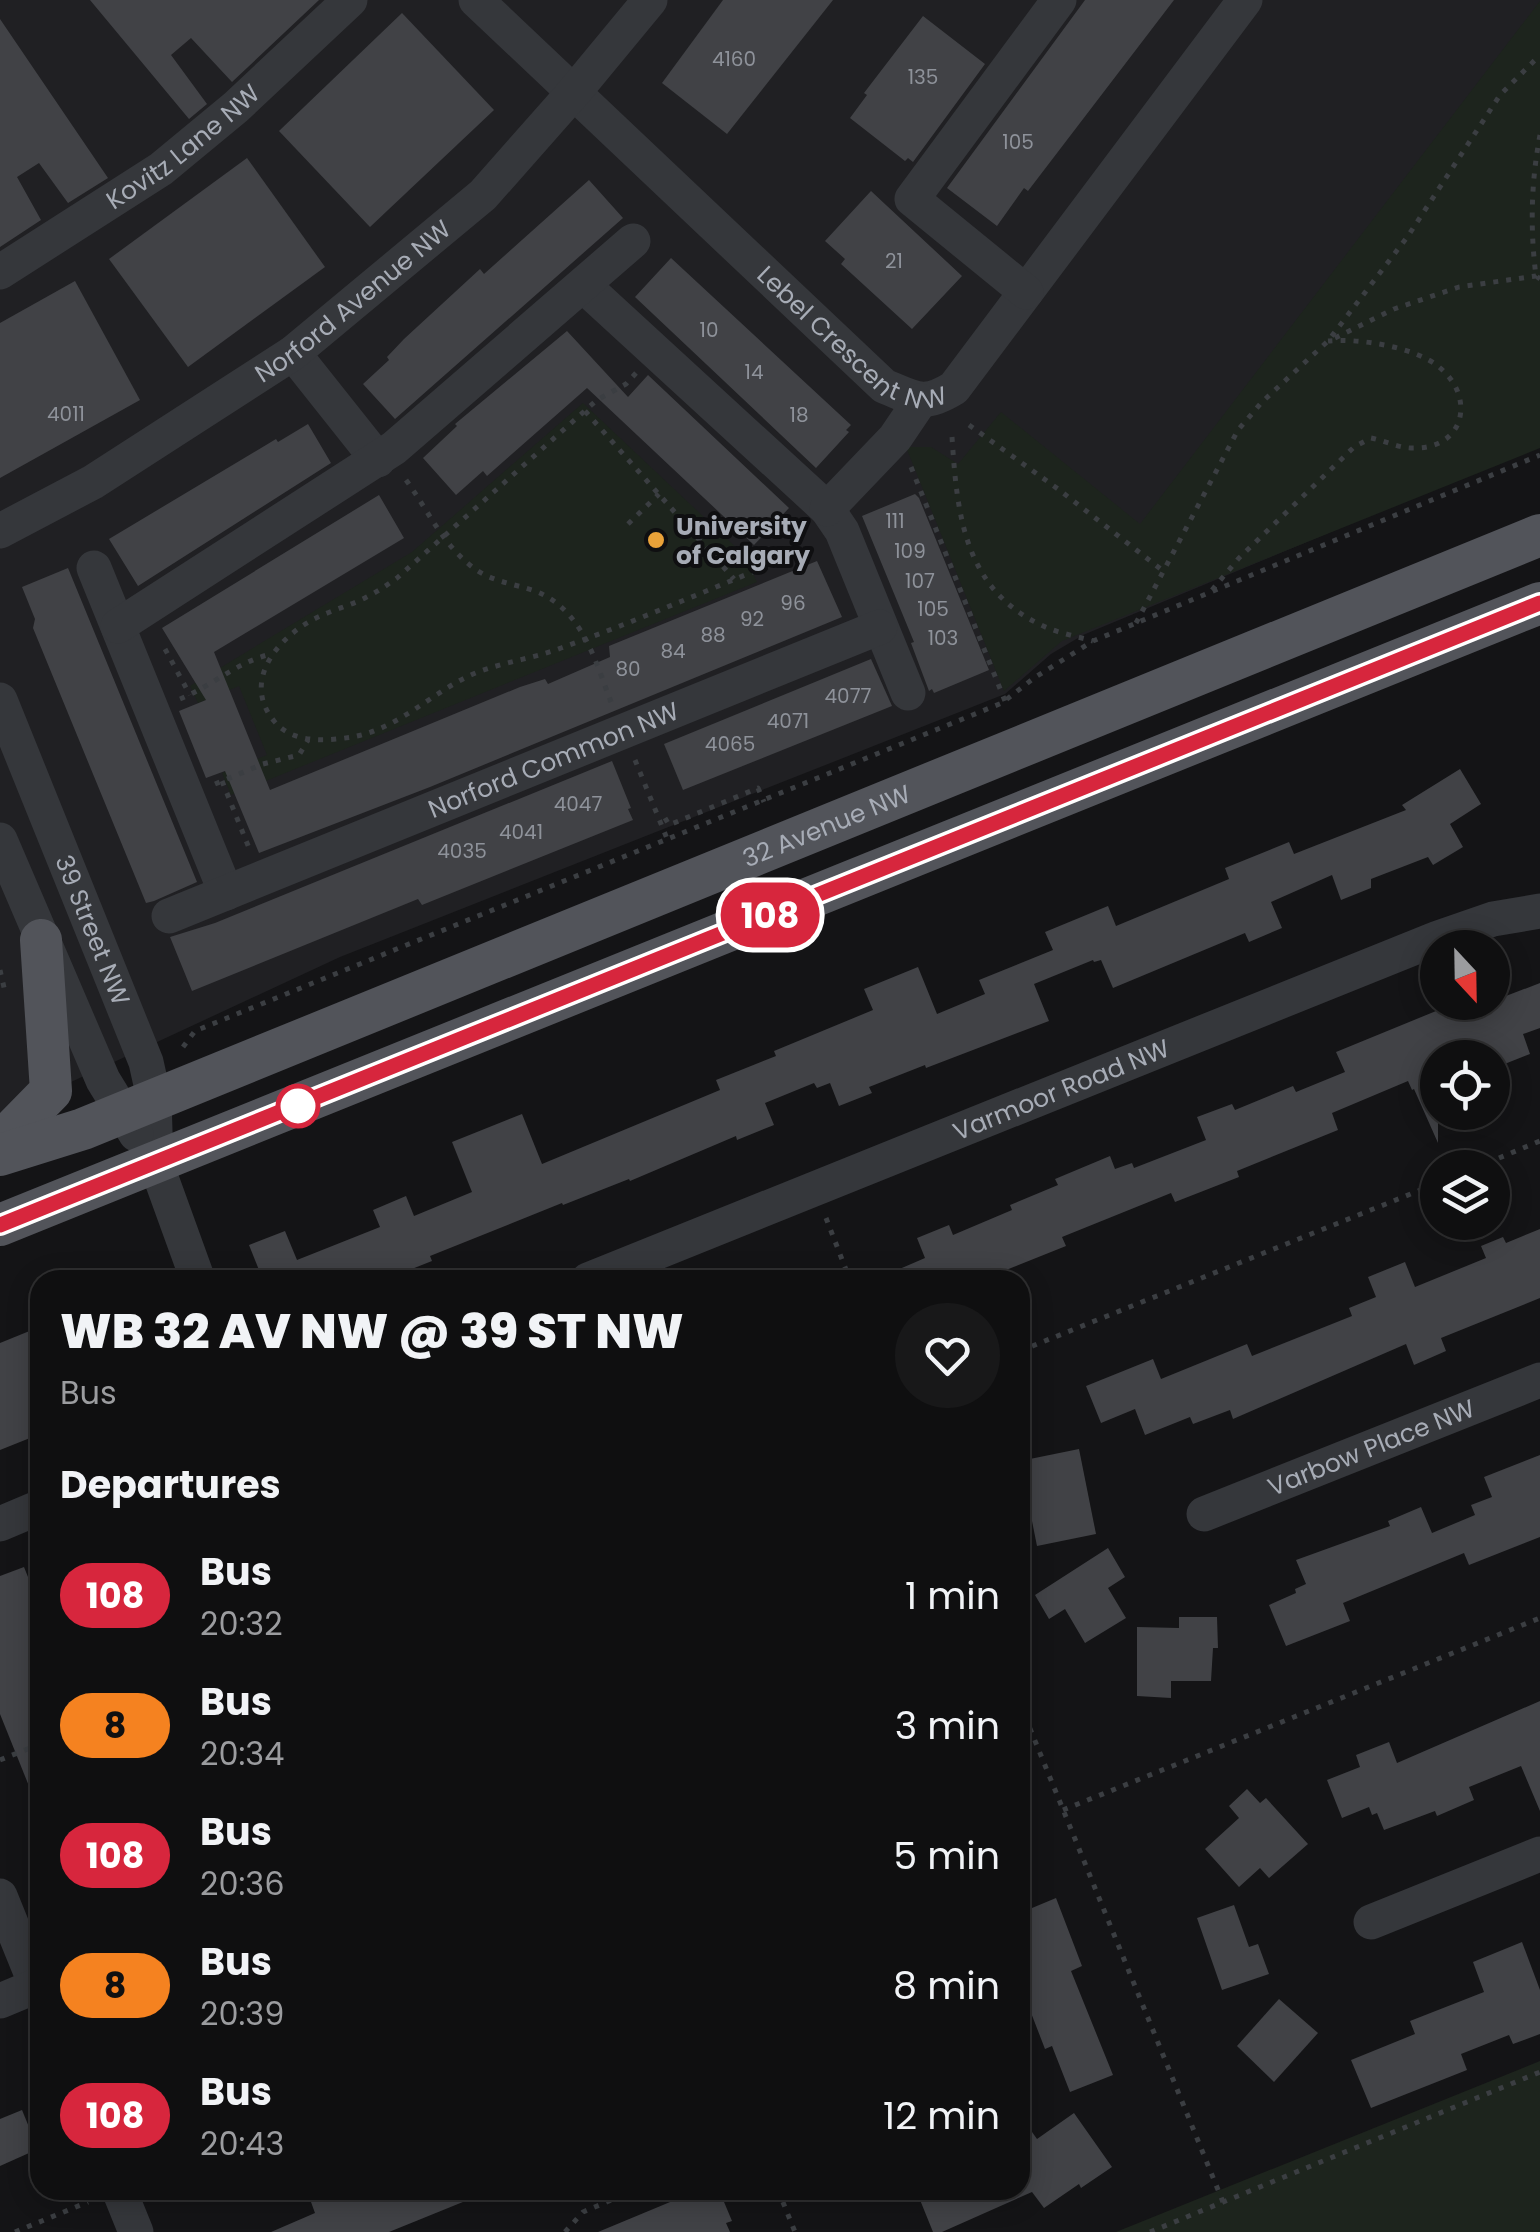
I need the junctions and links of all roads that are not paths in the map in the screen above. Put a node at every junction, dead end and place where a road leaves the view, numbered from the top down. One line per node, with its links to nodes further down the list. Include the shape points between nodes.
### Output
1 (350, 0): 8 (street, Kovitz Lane NW, via 161,168)
2 (476, 0): 6 (street, Lebel Crescent NW)
3 (650, 0): 6 (street, Norford Avenue NW)
4 (1059, 0): 10 (street, via 912,199)
5 (1246, 0): 10 (street, Lebel Crescent NW)
6 (574, 92): 11 (street, Norford Avenue NW, via 483,195); 12 (street, Lebel Crescent NW, via 884,386)
7 (634, 240): 9 (street)
8 (0, 272)
9 (584, 286): 13 (street); 14 (street)
10 (1026, 292): 12 (street, Lebel Crescent NW, via 954,388)
11 (293, 353): 13 (street); 15 (street, Norford Avenue NW, via 93,482)
12 (920, 401): 14 (street, via 895,438)
13 (389, 465): 19 (street)
14 (827, 509): 20 (street, via 842,530)
15 (0, 531)
16 (1540, 535): 28 (main road, 32 Avenue NW)
17 (94, 568): 19 (street)
18 (1540, 603): 31 (main road)
19 (118, 626): 24 (street)
20 (880, 627): 21 (street); 24 (street, Norford Common NW)
21 (908, 693)
22 (0, 700): 28 (street, 39 Street NW, via 146,1062)
23 (0, 840): 27 (street, 39 Street NW)
24 (226, 892): 26 (street, Norford Common NW)
25 (1540, 911): 34 (street, Varmoor Road NW, via 1438,938 815,1188)
26 (169, 916)
27 (41, 940): 28 (street, 39 Street NW); 29 (main road, via 51,1091)
28 (138, 1104): 30 (main road, 32 Avenue NW); 31 (street, 39 Street NW)
29 (0, 1143)
30 (0, 1156)
31 (156, 1164): 32 (main road); 33 (street, 39 Street NW)
32 (0, 1225)
33 (194, 1270)
34 (632, 1270)
35 (1540, 1380): 37 (street, Varbow Place NW)
36 (30, 1511): 38 (street)
37 (1204, 1514)
38 (0, 1524)
39 (1540, 1854): 41 (street)
40 (0, 1896): 42 (street)
41 (1371, 1922)
42 (30, 1970)
43 (30, 1992): 44 (street)
44 (0, 2000)
45 (114, 2200): 46 (street)
46 (136, 2232)

